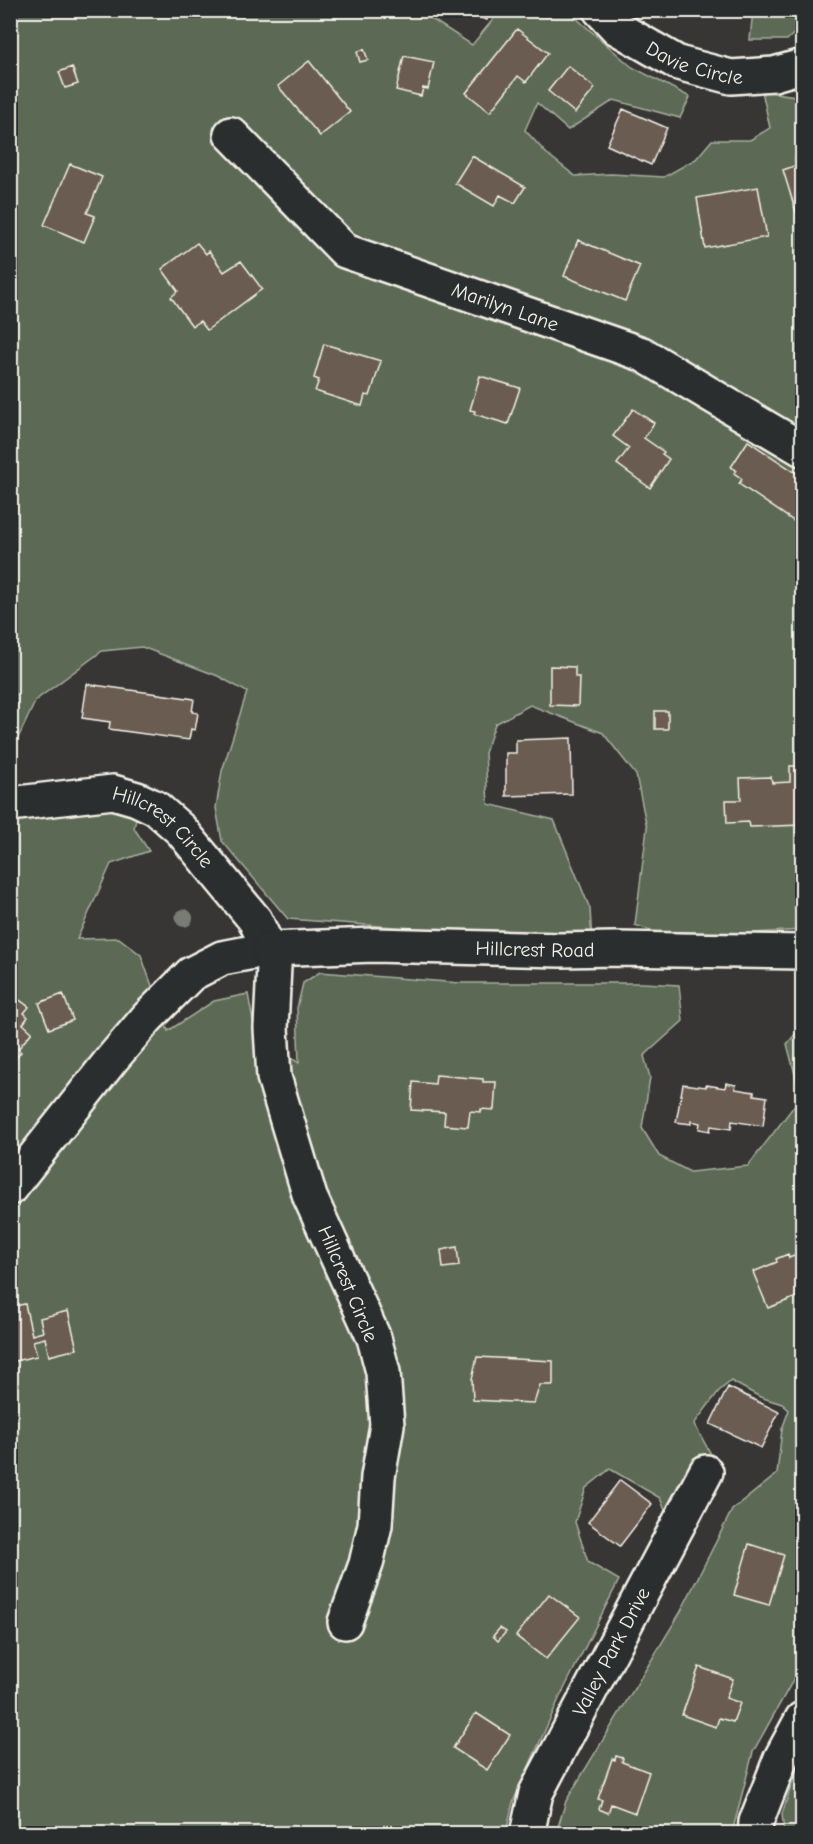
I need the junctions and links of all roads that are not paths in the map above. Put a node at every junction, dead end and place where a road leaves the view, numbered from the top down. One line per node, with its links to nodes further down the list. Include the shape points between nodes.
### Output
1 (600, 10): 2 (street, Davie Circle, via 617,28 678,63 731,77 774,74)
2 (802, 66)
3 (231, 134): 4 (street, Marilyn Lane, via 345,251 642,354)
4 (802, 449)
5 (10, 804): 6 (street, Hillcrest Circle, via 113,792 156,808 181,830 255,920)
6 (269, 949): 7 (street, Hillcrest Road, via 374,945); 8 (street, via 222,958 191,974 119,1051); 10 (street, Hillcrest Circle, via 274,966 274,1077 310,1197 374,1338 383,1372 387,1425 375,1525)
7 (802, 952)
8 (10, 1188)
9 (706, 1472): 12 (street, Valley Park Drive, via 536,1793)
10 (345, 1622)
11 (802, 1719): 13 (street, via 782,1758)
12 (527, 1833)
13 (755, 1833)

